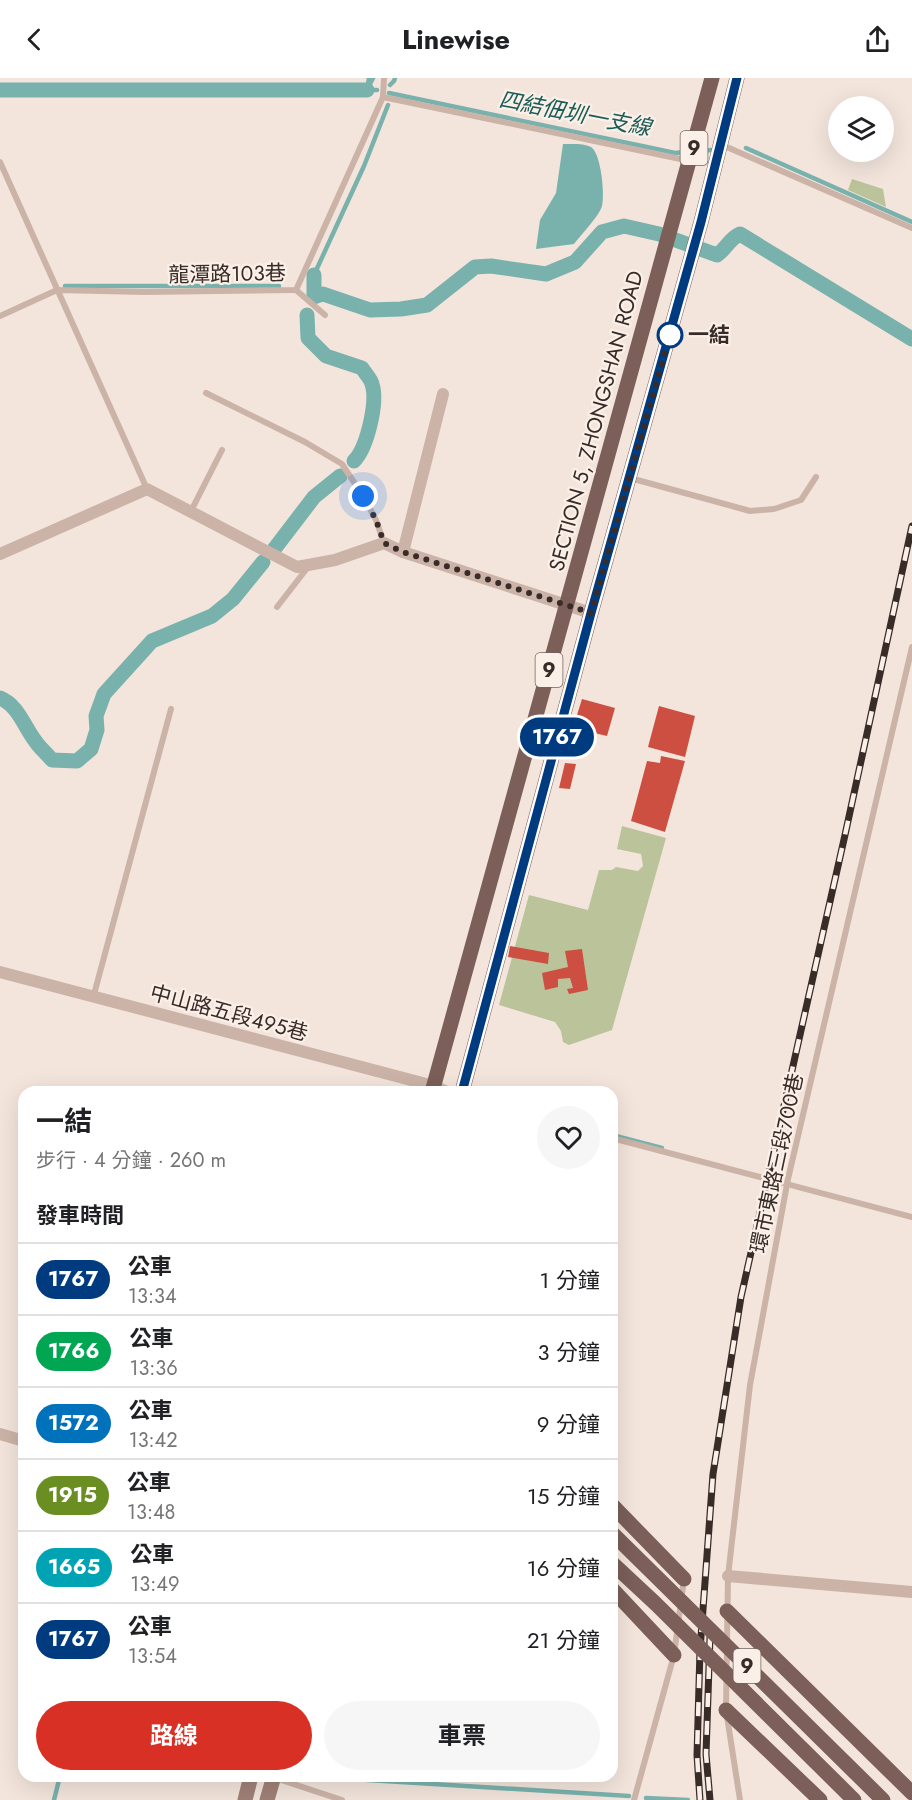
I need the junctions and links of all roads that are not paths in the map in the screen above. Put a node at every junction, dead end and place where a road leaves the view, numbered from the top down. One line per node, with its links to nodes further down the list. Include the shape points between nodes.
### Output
1 (384, 78): 4 (lane)
2 (712, 78): 6 (main road, 9)
3 (737, 78): 5 (main road, 9)
4 (383, 97): 6 (lane); 10 (lane, 龍潭路103巷)
5 (720, 144): 8 (lane); 17 (main road, 9)
6 (690, 161): 24 (main road, SECTION 5, ZHONGSHAN ROAD / 9)
7 (0, 162): 9 (lane)
8 (912, 228)
9 (57, 290): 10 (lane, 龍潭路103巷); 12 (lane, 龍潭路103巷); 18 (lane)
10 (296, 290): 11 (lane)
11 (325, 315)
12 (0, 316)
13 (206, 393): 20 (lane, via 342,464 367,504)
14 (442, 394): 21 (street)
15 (222, 450): 19 (lane)
16 (816, 477): 17 (lane, via 801,500 774,509 750,511)
17 (630, 478): 26 (main road, 9)
18 (147, 489): 19 (street); 22 (street)
19 (191, 512): 23 (street, via 297,567)
20 (384, 543): 21 (street); 23 (street)
21 (403, 552): 24 (street)
22 (0, 554)
23 (310, 565): 25 (lane)
24 (567, 604): 26 (street); 32 (main road, SECTION 5, ZHONGSHAN ROAD / 9)
25 (277, 607)
26 (591, 613): 33 (main road, 9)
27 (912, 647): 35 (lane, 環市東路三段700巷)
28 (171, 709): 30 (lane)
29 (0, 972): 30 (street, 中山路五段495巷)
30 (93, 998): 31 (street, 中山路五段495巷)
31 (423, 1086)
32 (439, 1086)
33 (464, 1086)
34 (618, 1140): 35 (lane)
35 (787, 1185): 36 (lane); 42 (lane, 環市東路三段700巷, via 750,1385)
36 (912, 1217)
37 (0, 1434): 38 (street)
38 (18, 1439)
39 (618, 1511): 43 (main road)
40 (618, 1539): 60 (main road, 9, bridge)
41 (618, 1569): 59 (main road, 9, bridge)
42 (728, 1576): 44 (street); 46 (lane, 環市東路三段700巷)
43 (684, 1579): 47 (lane)
44 (912, 1592)
45 (618, 1595): 47 (main road)
46 (727, 1611): 48 (lane, 環市東路三段700巷); 52 (main road)
47 (674, 1655): 56 (lane)
48 (726, 1710): 57 (lane, 環市東路三段700巷); 58 (main road)
49 (250, 1782): 53 (street)
50 (272, 1782): 54 (street)
51 (288, 1782): 55 (lane)
52 (912, 1793)
53 (245, 1800)
54 (267, 1800)
55 (342, 1800)
56 (634, 1800)
57 (740, 1800)
58 (820, 1800)
59 (854, 1800)
60 (883, 1800)

